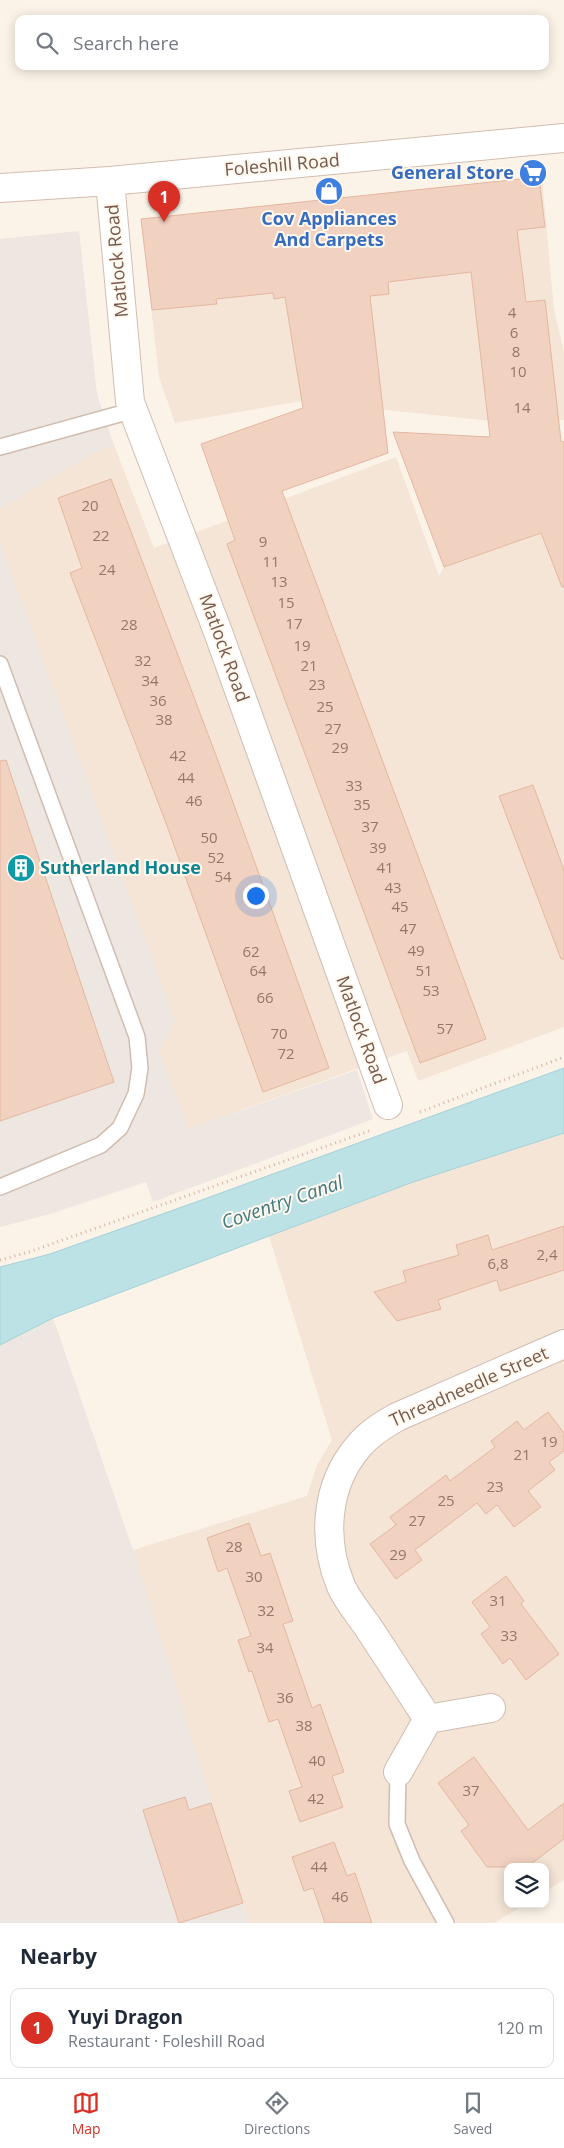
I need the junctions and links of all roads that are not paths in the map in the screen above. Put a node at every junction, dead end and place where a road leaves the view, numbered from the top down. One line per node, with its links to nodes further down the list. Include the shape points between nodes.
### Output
1 (564, 138): 2 (street, Foleshill Road)
2 (110, 181): 3 (street, Foleshill Road); 4 (street, Matlock Road, via 130,402)
3 (0, 188)
4 (134, 410): 5 (lane); 7 (street, Matlock Road, via 218,632)
5 (0, 447)
6 (0, 664): 8 (lane, via 137,1037 140,1068 136,1094 120,1128 101,1145)
7 (383, 1117)
8 (0, 1187)
9 (564, 1344): 11 (street, Threadneedle Street, via 397,1417 378,1429 358,1446 333,1495 328,1524 331,1558 342,1588)
10 (491, 1708): 11 (street)
11 (428, 1719): 12 (street)
12 (398, 1772): 13 (lane, via 397,1824 412,1861)
13 (446, 1923)

